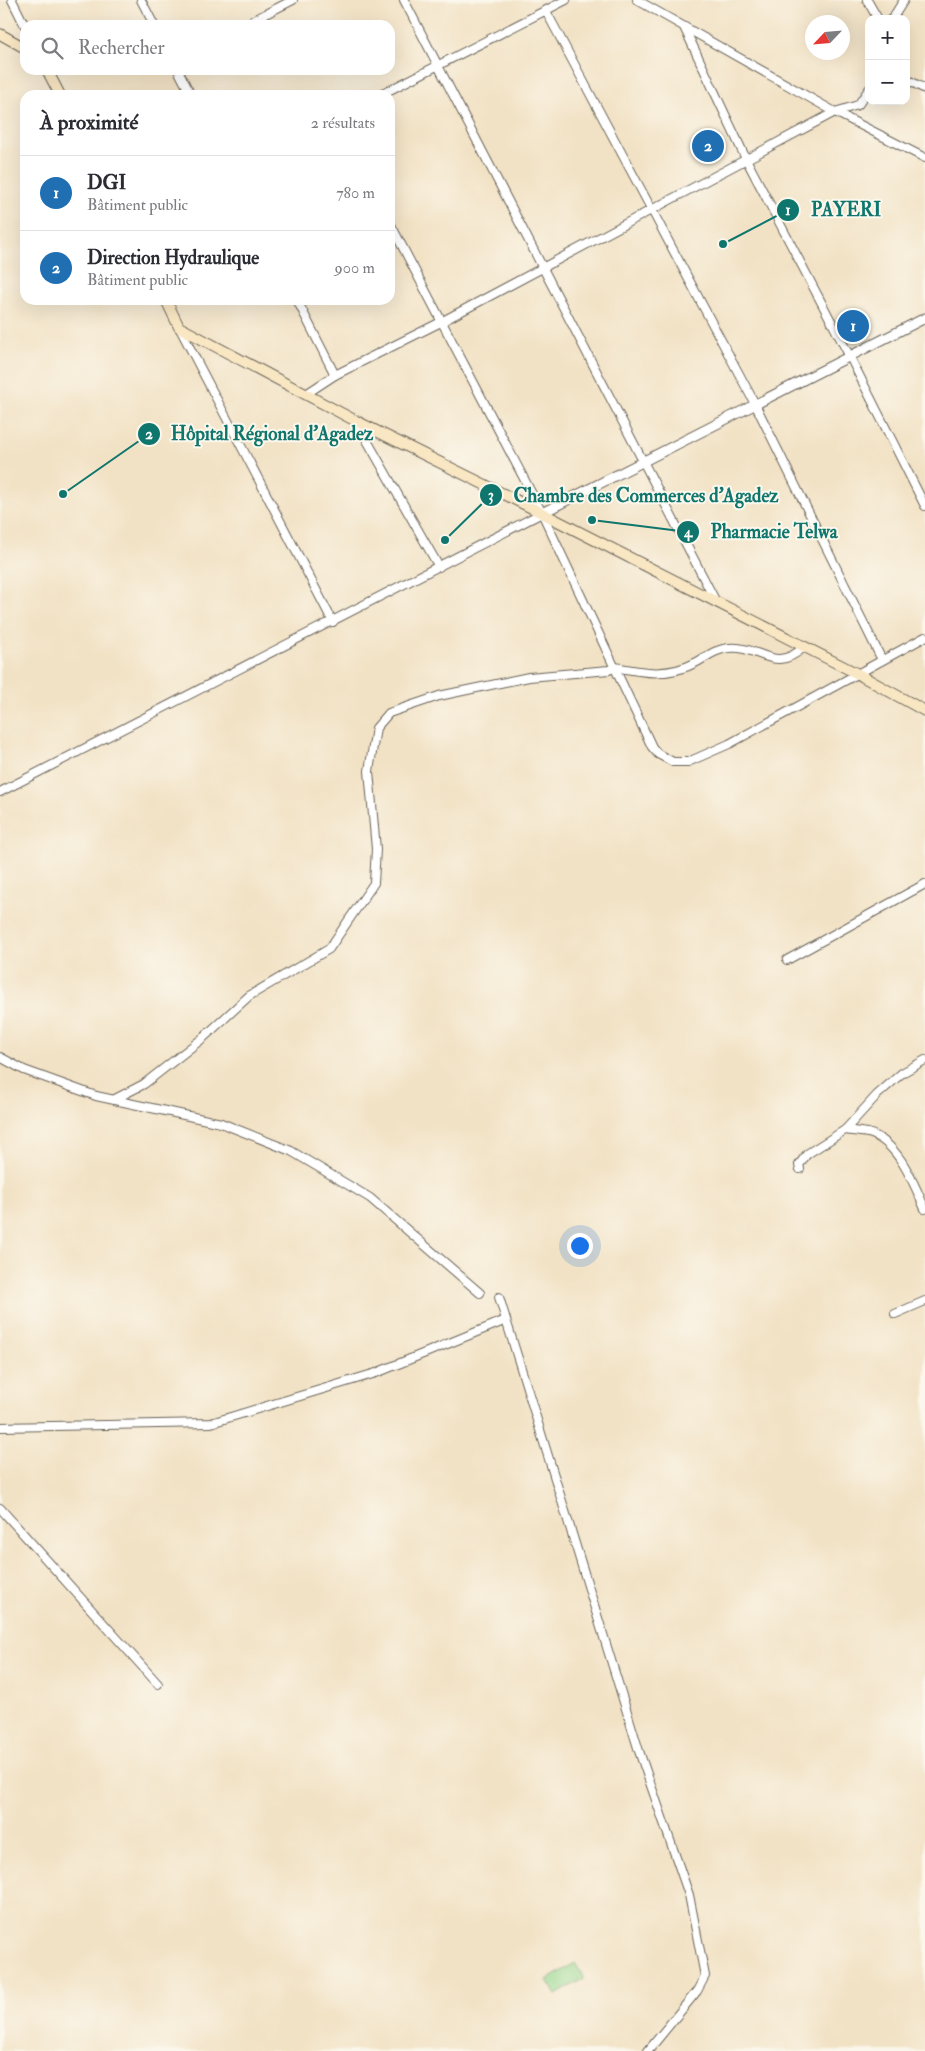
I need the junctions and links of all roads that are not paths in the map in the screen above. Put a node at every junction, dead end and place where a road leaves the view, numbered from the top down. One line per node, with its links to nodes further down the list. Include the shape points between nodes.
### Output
1 (12, 0): 12 (street)
2 (142, 0): 13 (street)
3 (293, 0): 14 (street)
4 (404, 0): 18 (street)
5 (566, 0): 9 (street)
6 (637, 0): 15 (street)
7 (867, 0): 10 (street)
8 (904, 0): 11 (street)
9 (546, 11): 18 (street); 30 (street)
10 (876, 15)
11 (895, 15)
12 (22, 20)
13 (152, 20)
14 (254, 20)
15 (684, 27): 27 (street); 29 (street)
16 (0, 34): 17 (main road)
17 (20, 45)
18 (439, 65): 25 (street); 32 (street)
19 (50, 75): 23 (main road)
20 (181, 75): 24 (street)
21 (910, 81): 22 (street)
22 (925, 88)
23 (57, 90)
24 (188, 90)
25 (390, 90)
26 (865, 95): 27 (street, via 858,105)
27 (835, 112): 28 (street); 29 (street)
28 (925, 158)
29 (746, 159): 30 (street); 38 (street)
30 (652, 209): 32 (street); 41 (street)
31 (395, 233): 36 (street)
32 (543, 268): 36 (street); 43 (street)
33 (169, 305): 37 (main road)
34 (300, 305): 39 (street)
35 (925, 318): 38 (street)
36 (441, 322): 39 (street); 45 (street)
37 (180, 327): 40 (main road); 48 (street)
38 (850, 356): 41 (street); 44 (street)
39 (335, 375): 40 (street)
40 (306, 394): 42 (main road)
41 (755, 404): 43 (street); 51 (street)
42 (356, 421): 45 (main road); 46 (street)
43 (643, 461): 45 (street); 47 (street)
44 (925, 506)
45 (542, 513): 46 (street); 47 (main road); 52 (street)
46 (439, 567): 48 (street)
47 (716, 602): 50 (main road)
48 (333, 622): 55 (street)
49 (925, 637): 51 (street)
50 (804, 647): 52 (street, via 783,660 736,648 717,650 696,663 657,674); 53 (main road)
51 (882, 660): 53 (street)
52 (614, 667): 53 (street, via 652,747 673,762 688,762 729,744); 60 (street, via 529,677 439,696 389,713 376,728 369,771 376,849 374,883 329,950 249,996 203,1038 144,1084)
53 (858, 674): 54 (main road)
54 (925, 711)
55 (0, 792)
56 (925, 884): 57 (street)
57 (788, 960)
58 (0, 1057): 60 (street, via 24,1070)
59 (925, 1060): 61 (street, via 902,1072)
60 (115, 1100): 64 (street, via 221,1123 291,1151 370,1198)
61 (845, 1130): 62 (street, via 807,1154 799,1165); 63 (street, via 869,1134 886,1142 908,1170)
62 (800, 1169)
63 (925, 1210)
64 (480, 1293)
65 (499, 1297): 68 (street)
66 (925, 1301): 67 (street)
67 (895, 1314)
68 (506, 1320): 69 (street, via 376,1374 211,1423); 72 (street, via 639,1752 691,1904 705,1976 697,1991)
69 (0, 1427)
70 (0, 1508): 71 (street)
71 (158, 1684)
72 (648, 2051)

